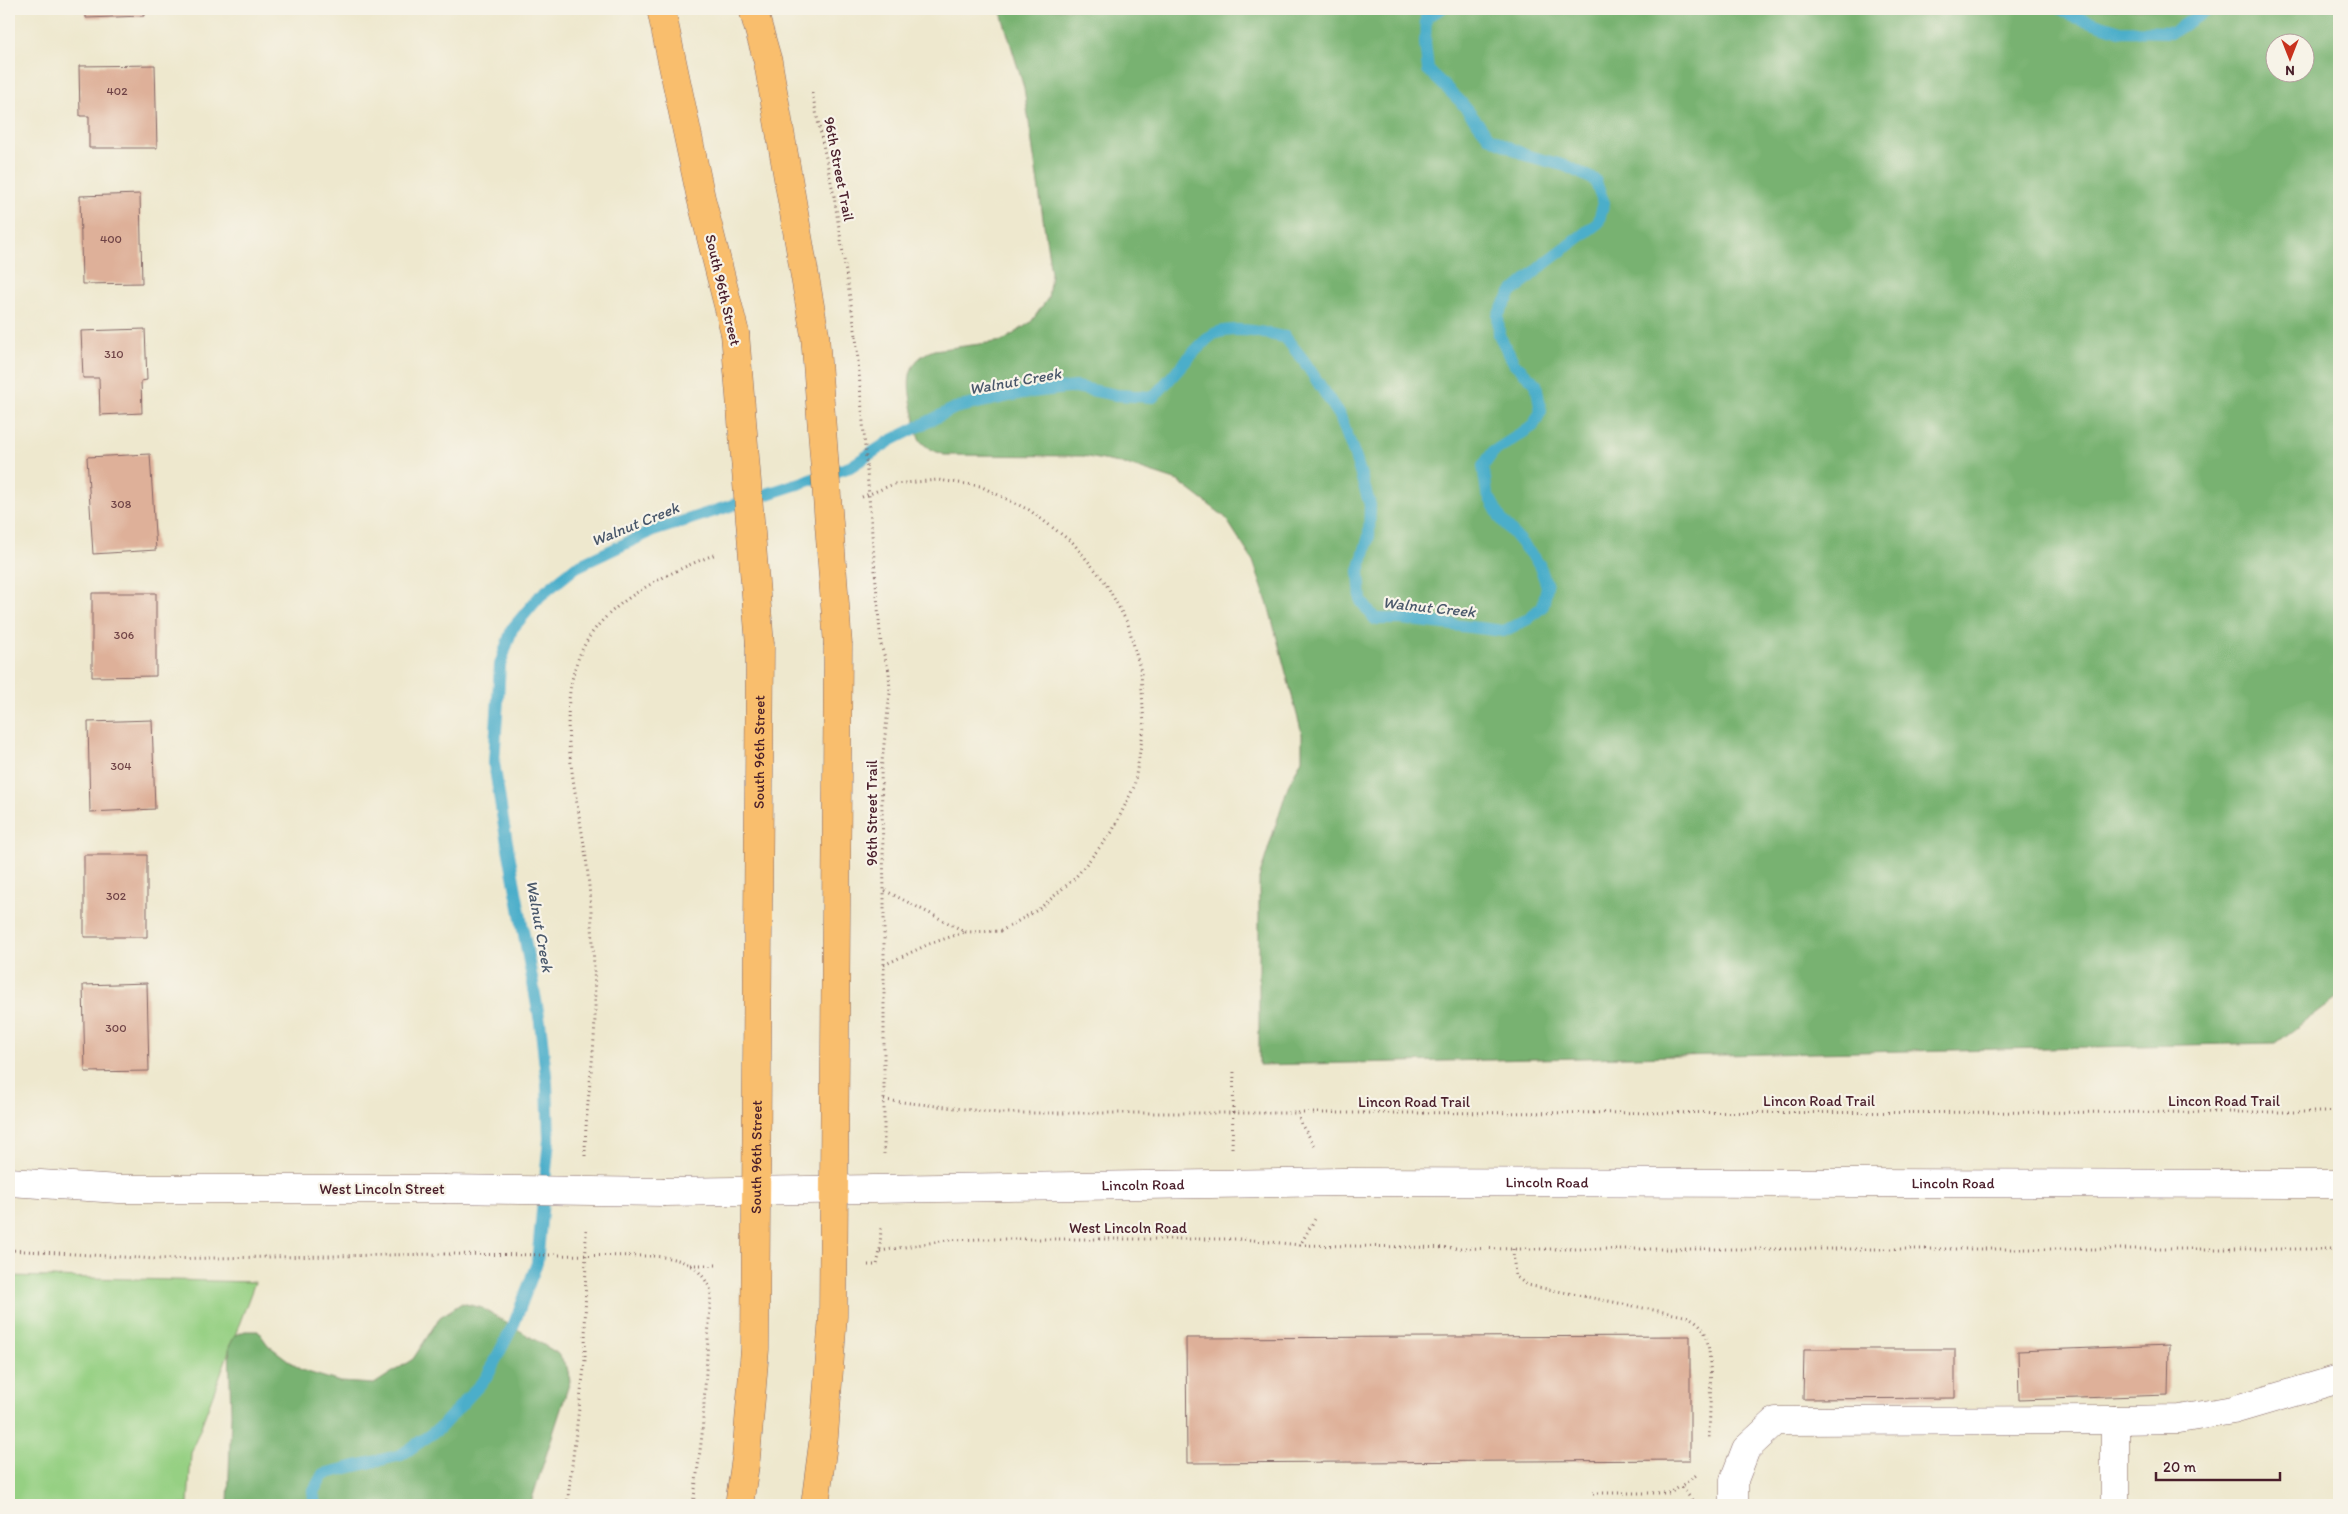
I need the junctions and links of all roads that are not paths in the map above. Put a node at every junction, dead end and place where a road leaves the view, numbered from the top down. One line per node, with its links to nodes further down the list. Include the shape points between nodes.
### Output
1 (661, 9): 6 (main road, South 96th Street, bridge, via 701,198 735,333 760,644)
2 (754, 9): 5 (main road, bridge, via 768,62 815,335 838,644)
3 (9, 1182): 6 (street, West Lincoln Street, bridge, via 119,1189)
4 (2339, 1184): 5 (street, Lincoln Road, via 1342,1182)
5 (834, 1189): 6 (street, Lincoln Road); 10 (main road, via 833,1316)
6 (756, 1191): 9 (main road, South 96th Street, via 755,1349)
7 (2339, 1379): 8 (street, via 2233,1410 2179,1418)
8 (2115, 1420): 11 (street, via 1776,1421 1746,1449 1734,1480); 12 (street)
9 (739, 1505)
10 (816, 1505)
11 (1734, 1505)
12 (2115, 1505)

